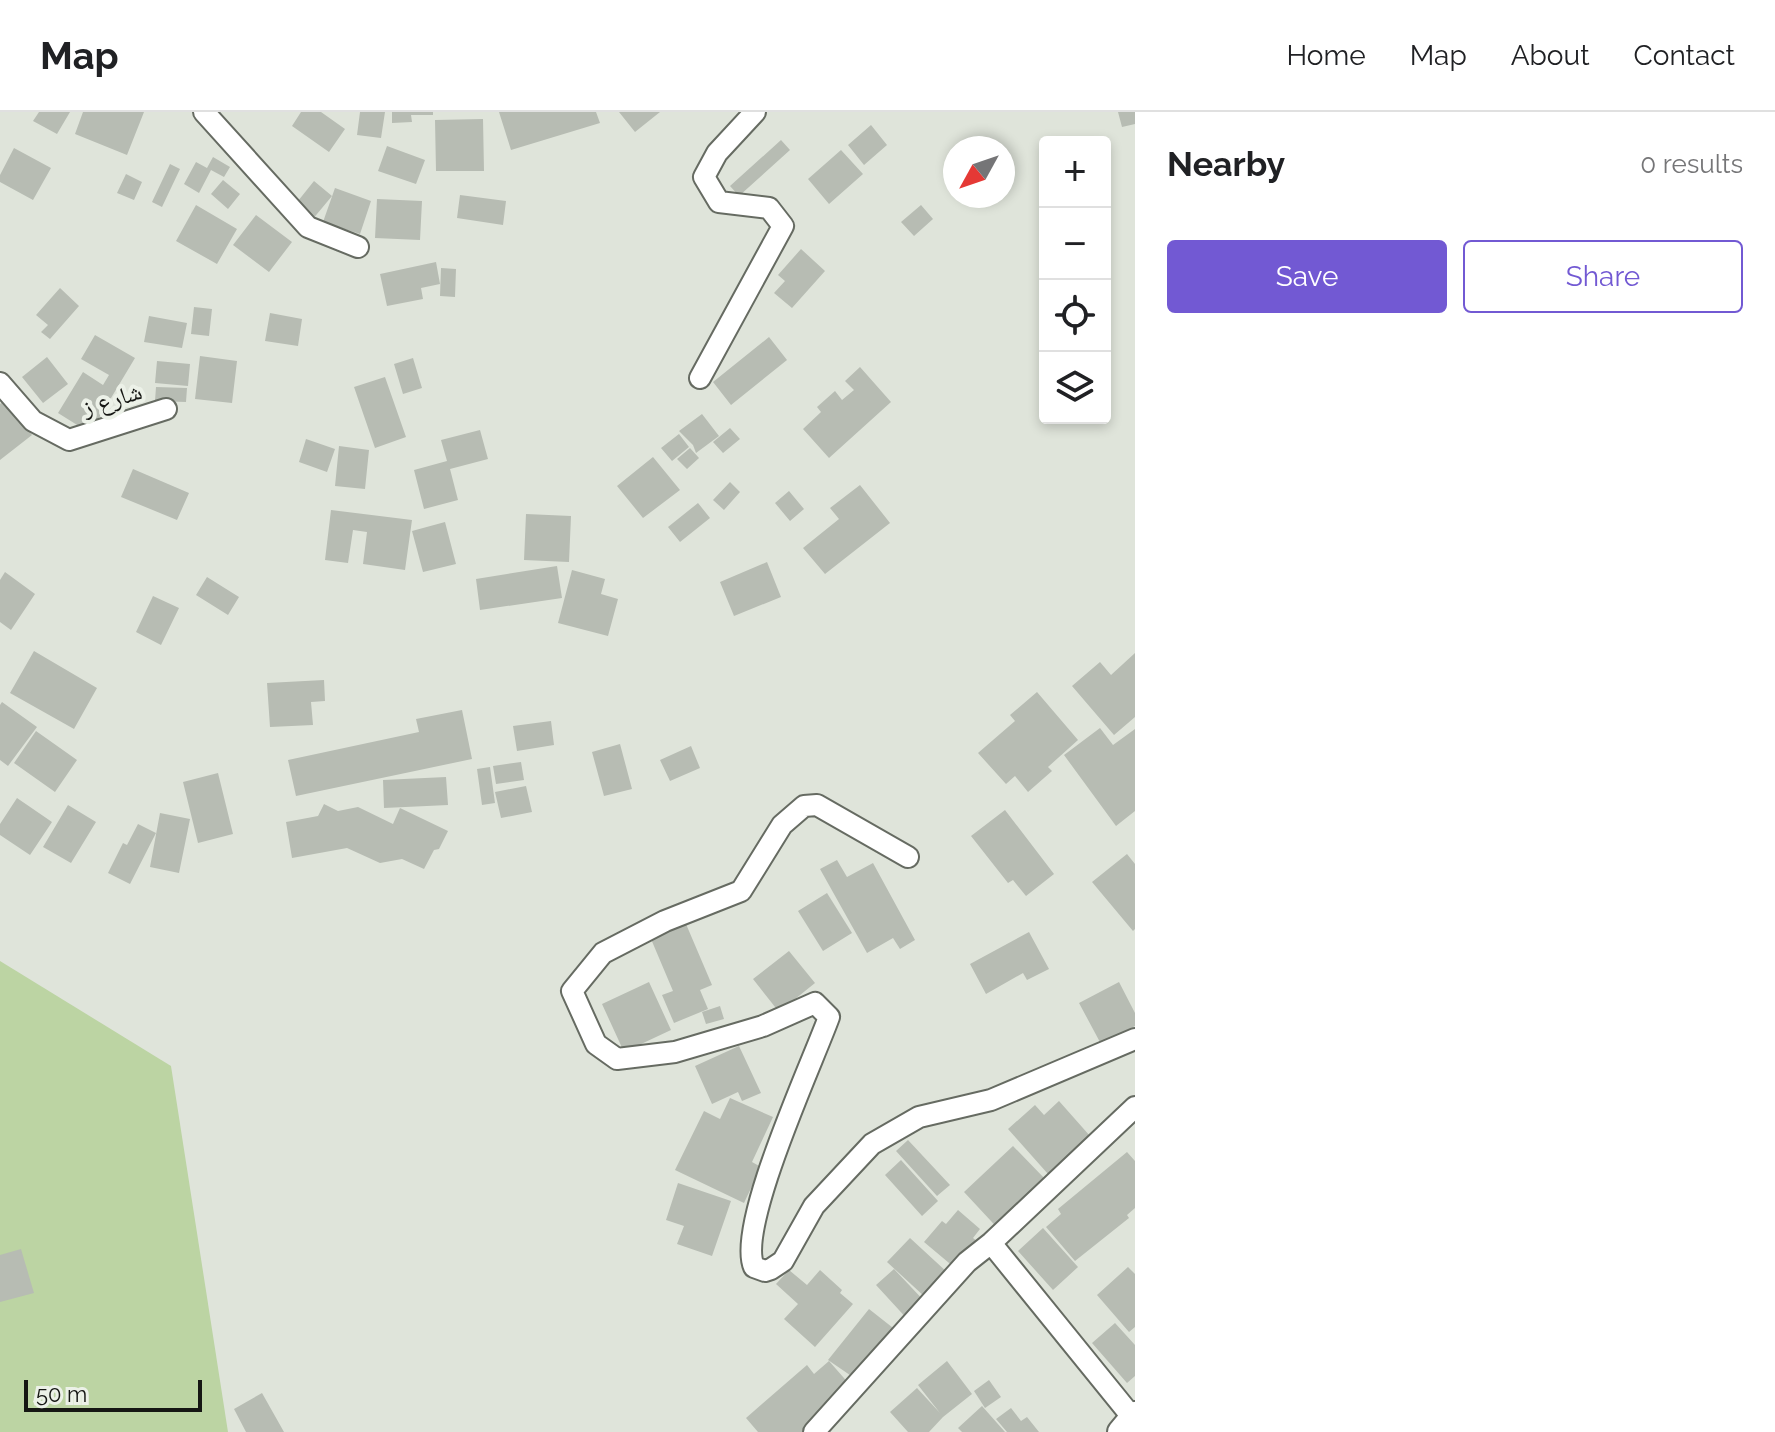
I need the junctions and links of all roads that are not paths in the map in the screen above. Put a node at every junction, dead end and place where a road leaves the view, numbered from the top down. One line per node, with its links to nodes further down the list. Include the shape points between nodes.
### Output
1 (204, 112): 3 (street, via 308,227)
2 (755, 112): 4 (street, via 717,153 704,177 719,202 769,208 783,226)
3 (358, 247)
4 (700, 378)
5 (0, 383): 6 (street, شارع ﺯ, via 33,421 69,440)
6 (166, 409)
7 (908, 857): 8 (street, via 817,805 804,806 782,825 741,891 603,953 572,991 596,1044 617,1059 675,1052 763,1026 815,1003 829,1017 753,1222 754,1267 765,1271 783,1261 814,1206 872,1144 919,1117 991,1100)
8 (1135, 1039)
9 (1135, 1107): 10 (street)
10 (991, 1243): 11 (street); 12 (street, via 967,1262)
11 (1129, 1421)
12 (814, 1432)

